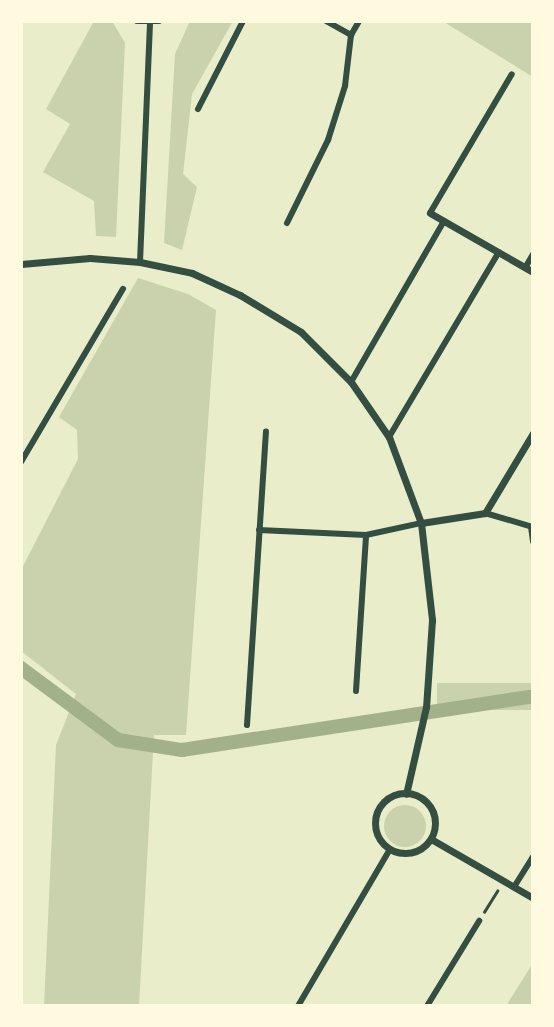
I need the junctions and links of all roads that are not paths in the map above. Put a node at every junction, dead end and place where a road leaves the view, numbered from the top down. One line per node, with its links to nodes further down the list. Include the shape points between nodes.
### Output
1 (137, 21): 6 (street)
2 (159, 21): 6 (street)
3 (243, 21): 9 (street)
4 (326, 21): 7 (street)
5 (359, 21): 7 (street)
6 (150, 23): 15 (street)
7 (351, 35): 12 (street, via 345,86 328,140)
8 (512, 74): 10 (street)
9 (198, 109)
10 (430, 213): 11 (street)
11 (444, 221): 13 (street); 19 (street)
12 (287, 223)
13 (499, 252): 17 (street); 22 (street)
14 (533, 254): 17 (street)
15 (141, 262): 16 (street, via 90,258); 19 (street, via 192,273 240,295 301,332)
16 (21, 264)
17 (529, 270)
18 (123, 289): 23 (street)
19 (351, 382): 22 (street)
20 (266, 432): 27 (street)
21 (533, 433): 24 (street)
22 (389, 437): 25 (street)
23 (21, 462)
24 (485, 513): 25 (street); 26 (street)
25 (421, 523): 28 (street); 32 (street, via 432,620 426,707)
26 (532, 527): 29 (street)
27 (259, 530): 28 (street); 31 (street)
28 (366, 535): 30 (street)
29 (533, 542)
30 (356, 691)
31 (247, 724)
32 (406, 794): 33 (street, via 421,798 431,809 435,824); 34 (street, via 385,802 377,815 376,830)
33 (430, 839): 34 (street, via 412,853); 36 (street)
34 (390, 849): 39 (street)
35 (533, 856): 36 (street)
36 (514, 887): 37 (street)
37 (533, 898)
38 (479, 921): 40 (street)
39 (298, 1006)
40 (427, 1006)

